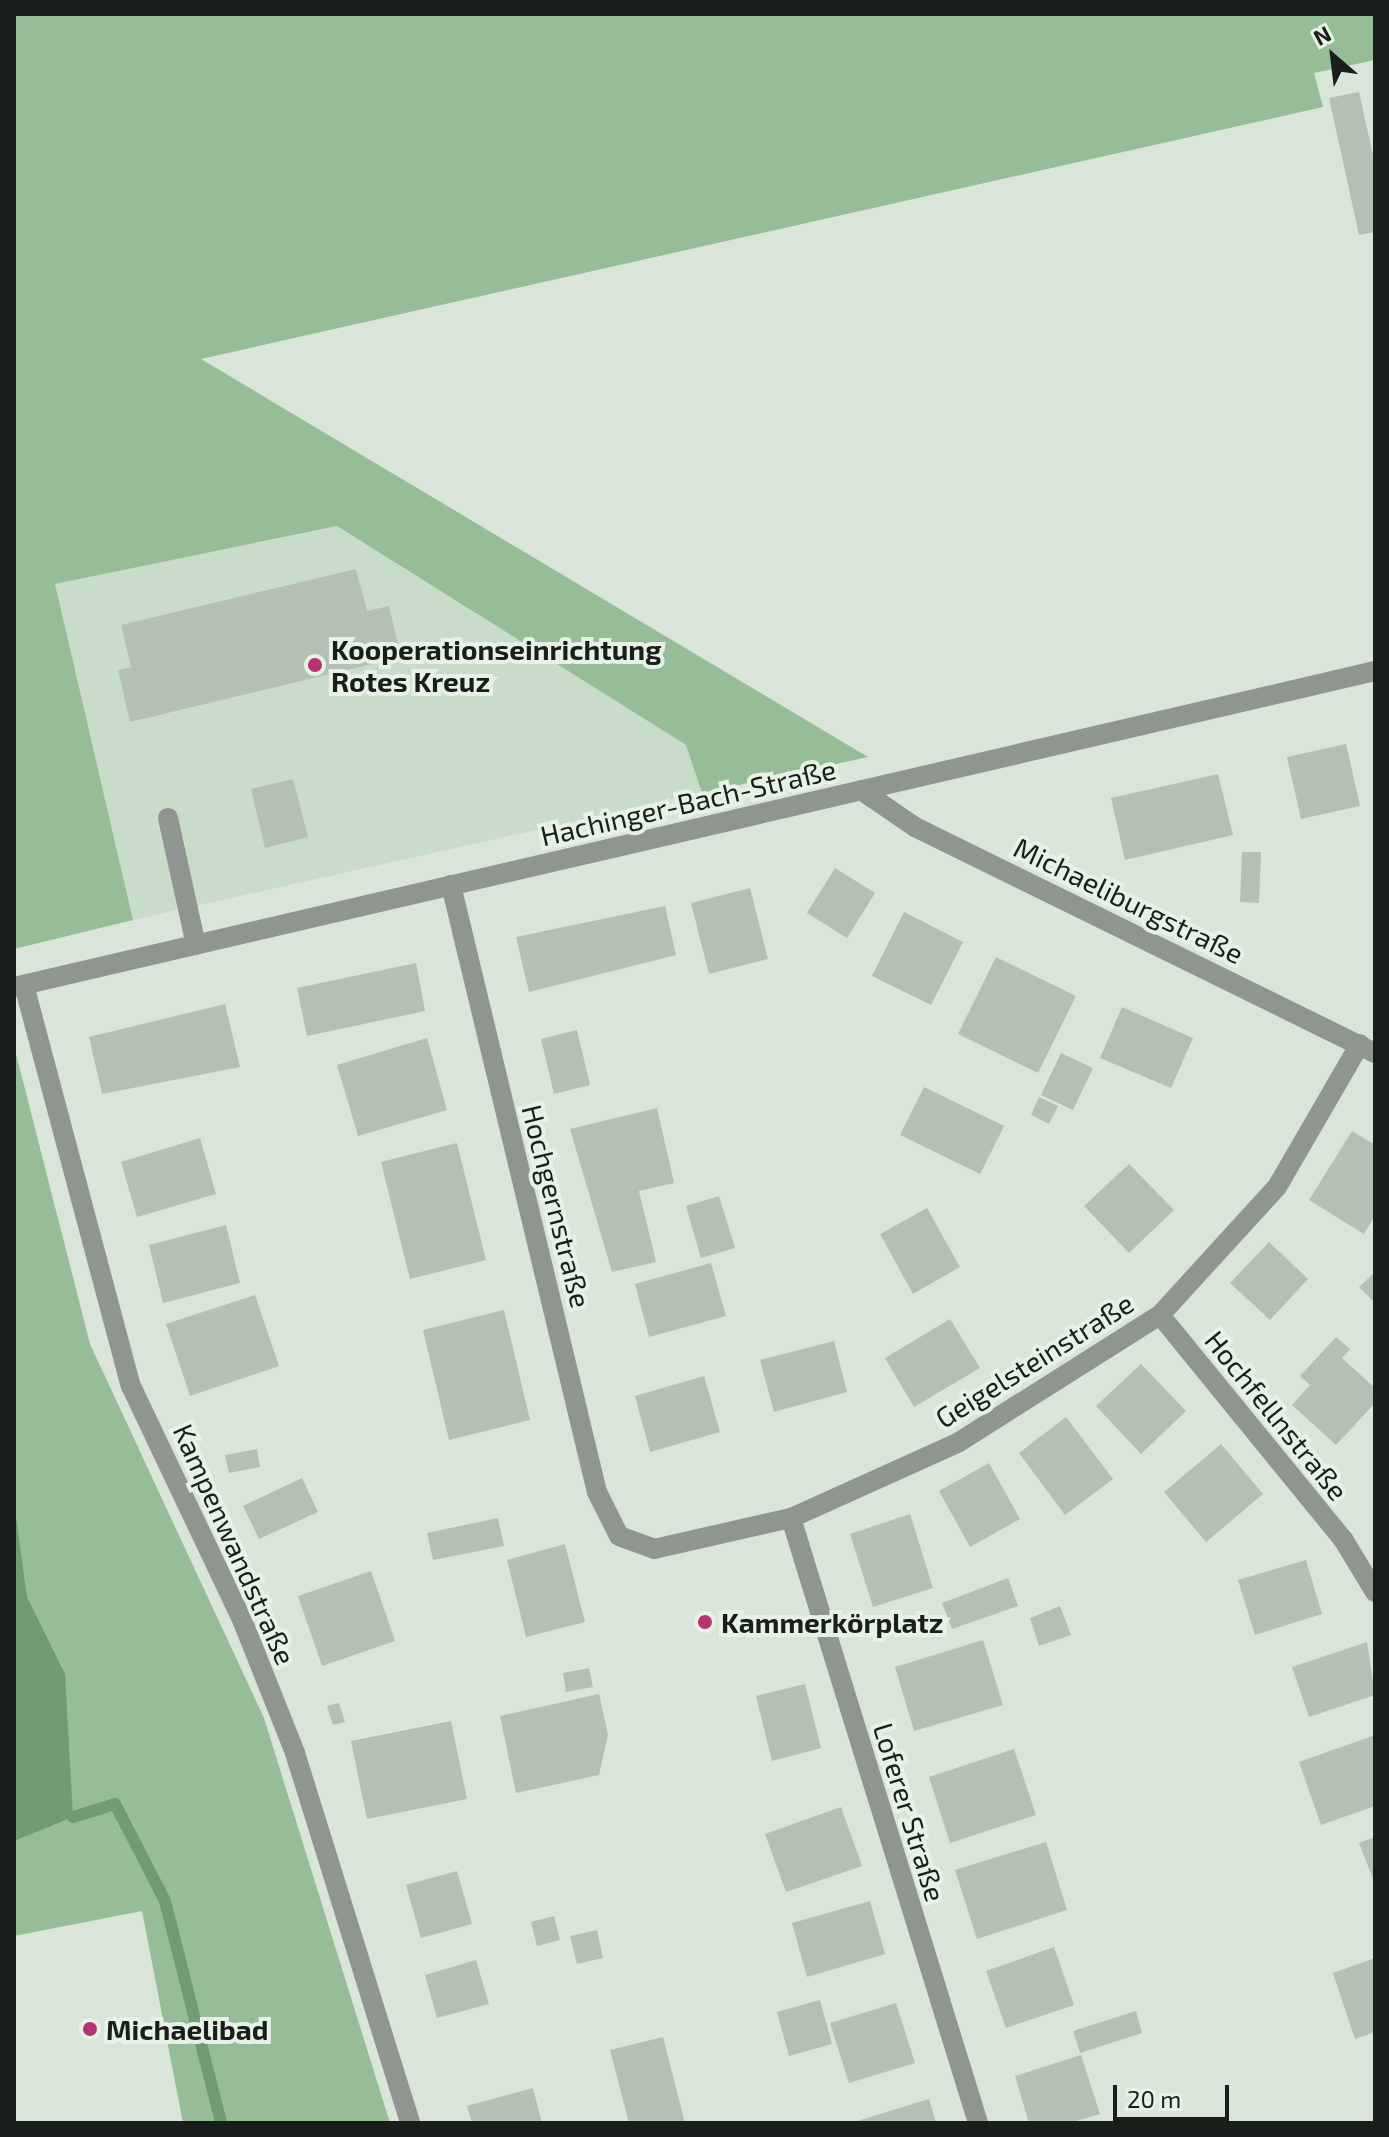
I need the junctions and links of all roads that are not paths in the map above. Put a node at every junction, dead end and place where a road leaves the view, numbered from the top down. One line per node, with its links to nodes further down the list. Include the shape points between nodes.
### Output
1 (1375, 671): 2 (street, Hachinger-Bach-Straße)
2 (861, 790): 4 (street, Hachinger-Bach-Straße); 7 (street, Michaeliburgstraße, via 915,827)
3 (168, 818): 5 (street)
4 (451, 885): 5 (street, Hachinger-Bach-Straße); 10 (street, Hochgernstraße, via 597,1492)
5 (196, 945): 6 (street, Hachinger-Bach-Straße)
6 (19, 986): 12 (street, Kampenwandstraße, via 131,1386 243,1622 295,1753)
7 (1367, 1048): 8 (street, Geigelsteinstraße, via 1277,1187)
8 (1160, 1315): 9 (street, Geigelsteinstraße, via 959,1442); 11 (street, Hochfellnstraße, via 1343,1539)
9 (791, 1518): 10 (street, Geigelsteinstraße, via 654,1549); 13 (street, Loferer Straße)
10 (619, 1536)
11 (1375, 1592)
12 (410, 2123)
13 (978, 2123)

